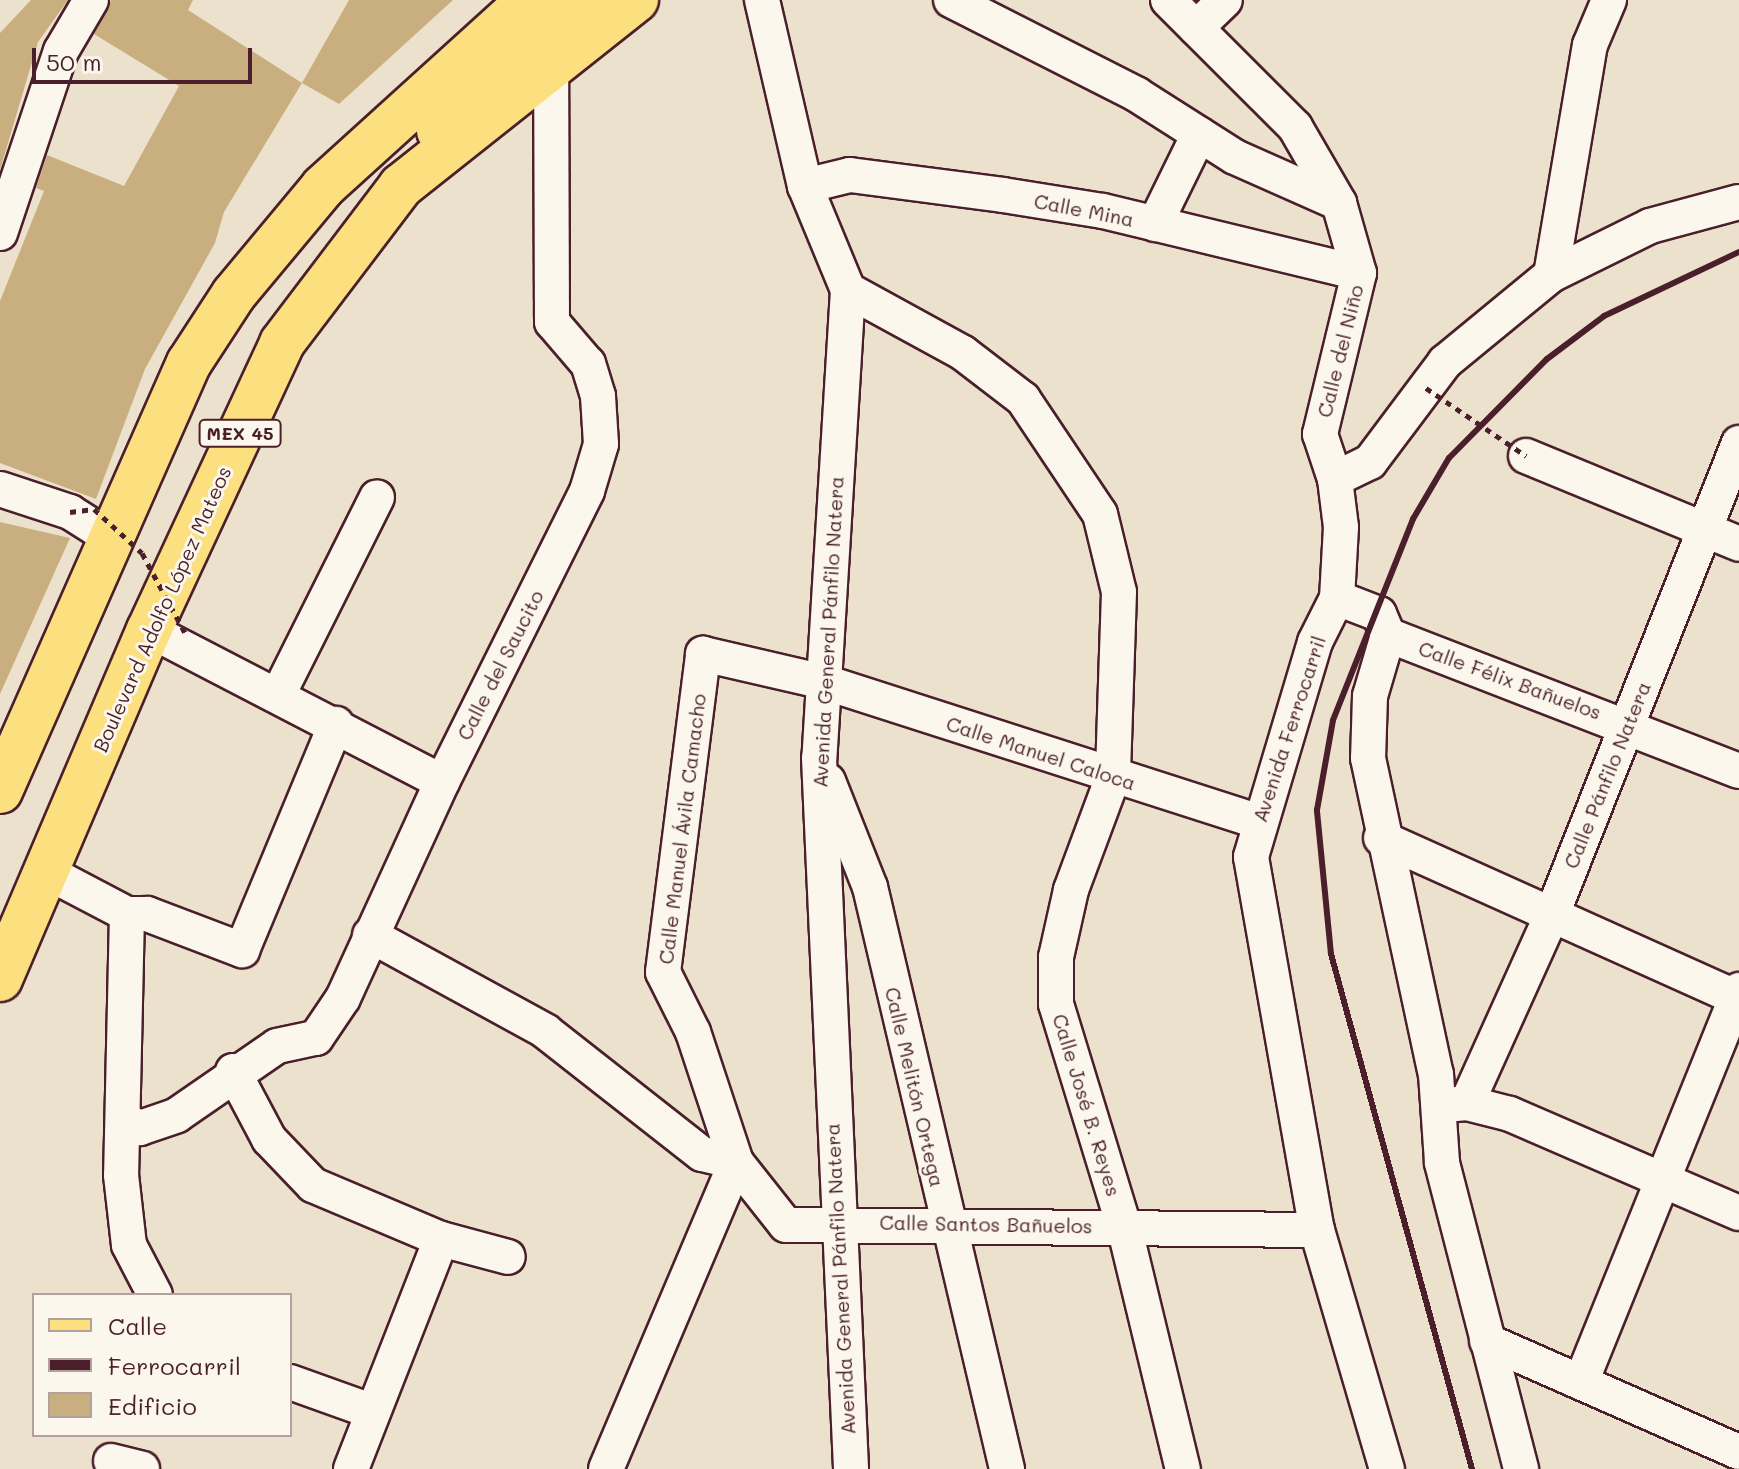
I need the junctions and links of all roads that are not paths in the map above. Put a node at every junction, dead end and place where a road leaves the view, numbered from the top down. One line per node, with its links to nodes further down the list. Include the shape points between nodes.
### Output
1 (91, 0): 18 (street, via 61,51)
2 (529, 0): 28 (main road, via 323,187 234,294 189,363)
3 (583, 0): 13 (main road, via 478,85)
4 (636, 0): 11 (main road, Boulevard Adolfo López Mateos / MEX 45)
5 (762, 0): 14 (street, Avenida General Pánfilo Natera)
6 (951, 0): 12 (street, via 1136,94)
7 (1168, 0): 10 (street, Calle del Niño)
8 (1225, 0): 10 (street)
9 (1606, 2): 20 (street, via 1590,45)
10 (1196, 28): 16 (street, Calle del Niño, via 1295,127)
11 (551, 67): 13 (main road, Boulevard Adolfo López Mateos / MEX 45); 40 (street, Calle del Saucito, via 552,322 588,364 601,444 587,491)
12 (1199, 134): 16 (street); 17 (street)
13 (401, 186): 31 (main road, Boulevard Adolfo López Mateos / MEX 45, via 282,343)
14 (805, 186): 17 (street, Calle Mina, via 850,175); 21 (street, Avenida General Pánfilo Natera)
15 (1739, 202): 20 (street, via 1650,226)
16 (1339, 203): 19 (street, Calle del Niño)
17 (1155, 224): 19 (street, Calle Mina)
18 (0, 233)
19 (1359, 273): 24 (street, Calle del Niño, via 1320,434)
20 (1551, 275): 24 (street, via 1504,308 1426,388 1370,462)
21 (848, 290): 33 (street, Avenida General Pánfilo Natera); 39 (street, Calle José B. Reyes, via 963,353 1023,399 1100,514 1119,592)
22 (1739, 443): 27 (street, Calle Pánfilo Natera)
23 (1526, 456): 27 (street)
24 (1335, 479): 30 (street, Avenida Ferrocarril)
25 (0, 489): 28 (street, via 70,512)
26 (377, 497): 34 (street)
27 (1704, 532): 29 (street); 35 (street, Calle Pánfilo Natera)
28 (111, 538): 41 (main road)
29 (1739, 544)
30 (1337, 598): 32 (street, Calle Félix Bañuelos, via 1379,614); 42 (street, Avenida Ferrocarril, via 1315,642)
31 (167, 632): 34 (street); 44 (main road, Boulevard Adolfo López Mateos / MEX 45)
32 (1388, 635): 35 (street, Calle Félix Bañuelos); 43 (street, via 1370,696 1368,758)
33 (824, 682): 37 (street, Avenida General Pánfilo Natera); 39 (street, Calle Manuel Caloca); 53 (street, Calle Manuel Ávila Camacho, via 703,654 663,972 693,1032)
34 (278, 695): 36 (street)
35 (1627, 723): 38 (street, Calle Félix Bañuelos); 46 (street, Calle Pánfilo Natera)
36 (336, 724): 40 (street); 45 (street, via 242,950 147,914)
37 (819, 758): 56 (street, Avenida General Pánfilo Natera); 57 (street, Calle Melitón Ortega, via 870,887)
38 (1739, 771)
39 (1113, 777): 42 (street, Calle Manuel Caloca); 58 (street, Calle José B. Reyes, via 1071,890 1056,957 1056,1004)
40 (442, 782): 47 (street, Calle del Saucito)
41 (0, 791)
42 (1258, 821): 59 (street, Avenida Ferrocarril, via 1251,857 1267,973)
43 (1381, 838): 46 (street); 51 (street)
44 (47, 872): 45 (street); 48 (main road, Boulevard Adolfo López Mateos / MEX 45)
45 (127, 914): 52 (street, via 120,1098)
46 (1551, 917): 49 (street); 51 (street, Calle Pánfilo Natera)
47 (370, 935): 50 (street, Calle del Saucito, via 343,998 316,1038 277,1046); 53 (street, via 545,1031 702,1154)
48 (0, 979)
49 (1738, 996): 54 (street)
50 (233, 1071): 52 (street, Calle del Saucito, via 177,1115 140,1128); 60 (street, via 269,1139 313,1185)
51 (1454, 1104): 54 (street); 63 (street, via 1442,1163)
52 (124, 1120): 62 (street, via 121,1175 129,1245)
53 (736, 1162): 56 (street, Calle Santos Bañuelos, via 786,1225); 69 (street)
54 (1660, 1176): 55 (street); 64 (street)
55 (1739, 1213)
56 (836, 1223): 57 (street, Calle Santos Bañuelos); 70 (street, Avenida General Pánfilo Natera)
57 (946, 1223): 58 (street, Calle Santos Bañuelos); 71 (street, Calle Melitón Ortega)
58 (1124, 1226): 59 (street, Calle Santos Bañuelos); 72 (street, Calle José B. Reyes)
59 (1317, 1230): 73 (street, Avenida Ferrocarril)
60 (441, 1239): 61 (street); 66 (street)
61 (508, 1257)
62 (154, 1293)
63 (1487, 1341): 64 (street); 74 (street)
64 (1581, 1382): 67 (street)
65 (292, 1383): 66 (street)
66 (371, 1411): 68 (street)
67 (1739, 1452)
68 (351, 1469)
69 (606, 1469)
70 (851, 1469)
71 (1007, 1469)
72 (1183, 1469)
73 (1387, 1469)
74 (1521, 1469)

